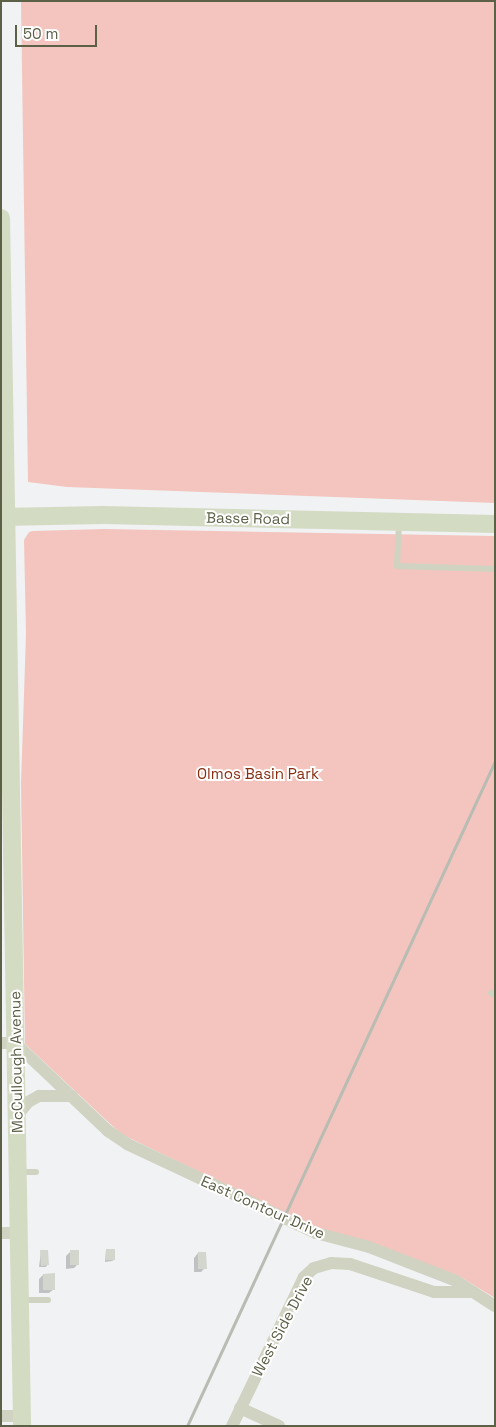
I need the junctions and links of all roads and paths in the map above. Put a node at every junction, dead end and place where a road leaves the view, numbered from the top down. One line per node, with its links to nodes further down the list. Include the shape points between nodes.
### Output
1 (1, 218): 2 (main road, McCullough Avenue)
2 (4, 517): 3 (main road, Basse Road, via 103,515); 6 (main road, McCullough Avenue)
3 (399, 522): 4 (main road, Basse Road); 5 (lane, via 397,566)
4 (495, 524)
5 (495, 569)
6 (8, 1043): 7 (street, East Contour Drive); 8 (main road, McCullough Avenue)
7 (72, 1096): 8 (street, via 39,1096 28,1102); 12 (street, East Contour Drive, via 108,1131 127,1144 309,1230 369,1246 456,1281)
8 (16, 1117): 9 (main road, McCullough Avenue)
9 (17, 1172): 10 (lane); 11 (main road, McCullough Avenue)
10 (36, 1172)
11 (10, 1233): 13 (main road, McCullough Avenue)
12 (473, 1292): 15 (street, East Contour Drive); 16 (street, West Side Drive, via 434,1292 350,1264 331,1263 314,1268 304,1277)
13 (19, 1300): 14 (lane); 18 (main road, McCullough Avenue)
14 (48, 1300)
15 (495, 1306)
16 (240, 1408): 19 (street, West Side Drive); 20 (street)
17 (1, 1416): 18 (street)
18 (22, 1421)
19 (232, 1426)
20 (279, 1426)

